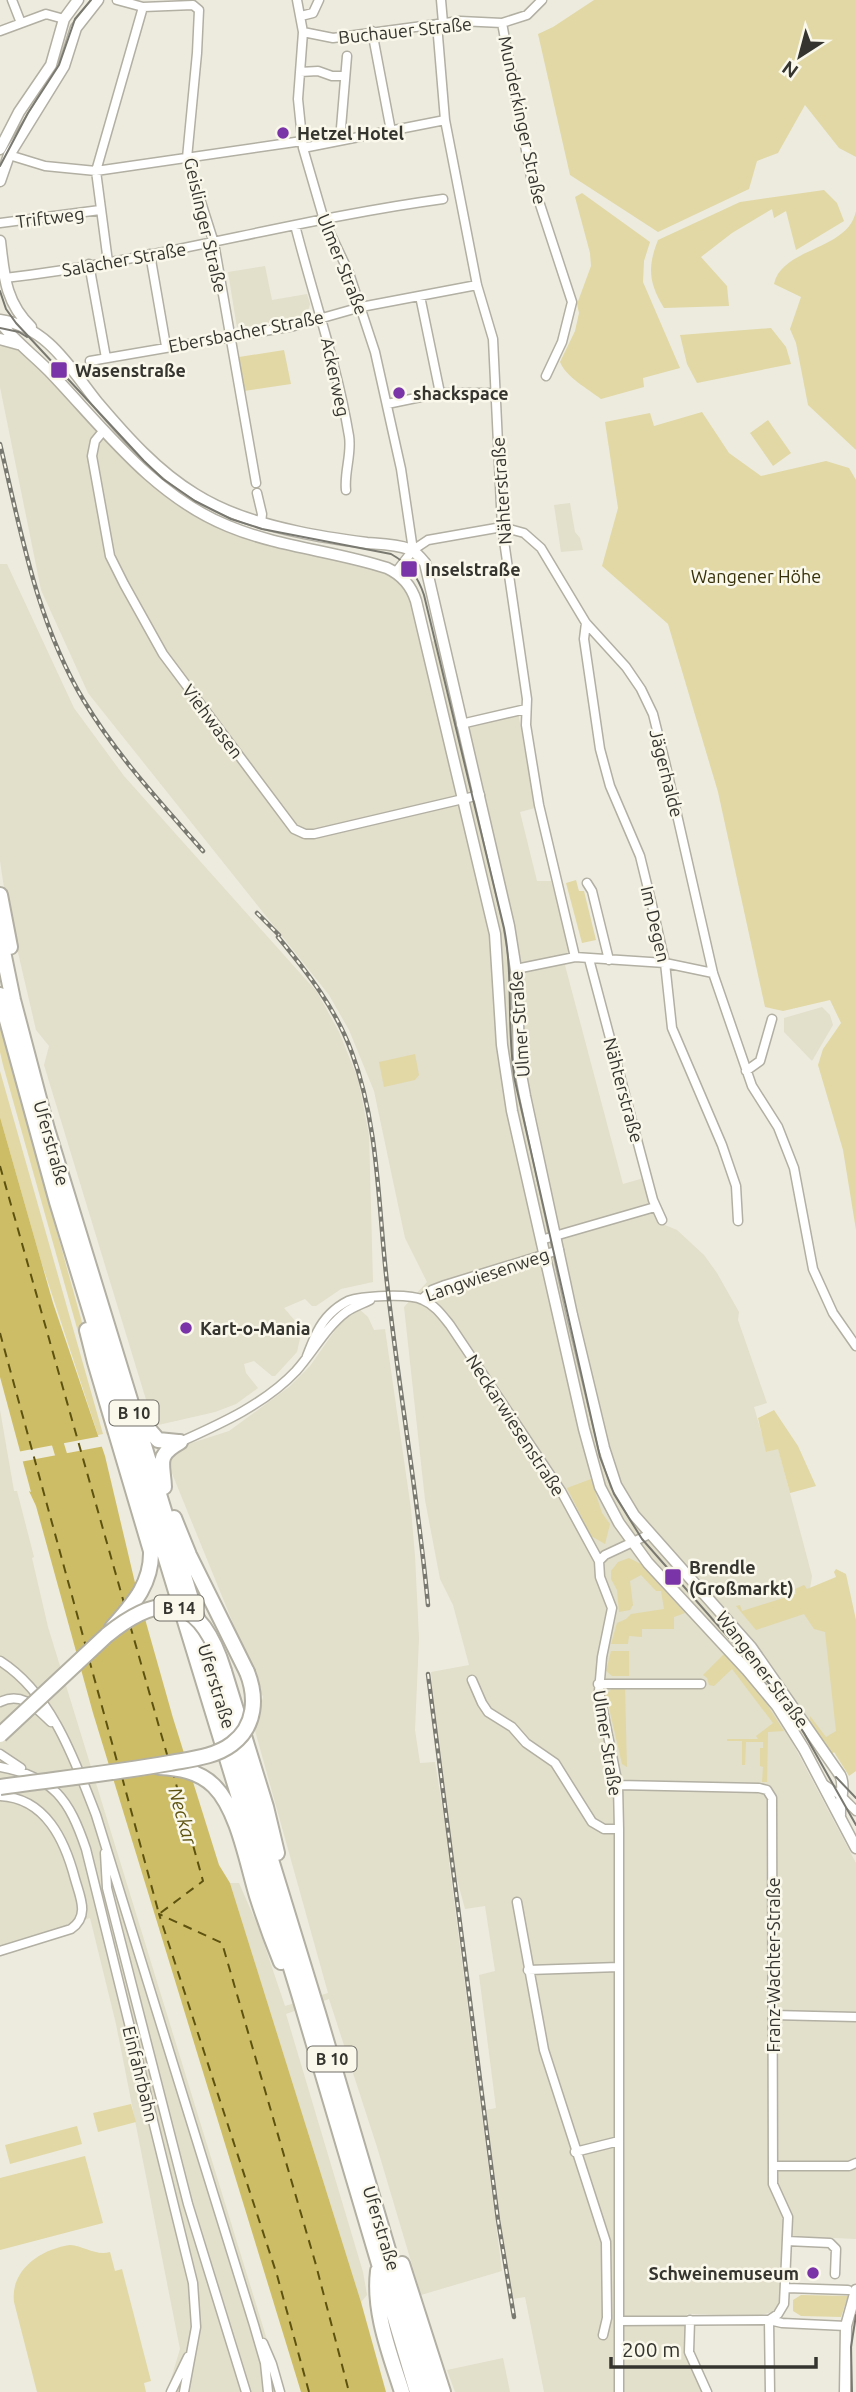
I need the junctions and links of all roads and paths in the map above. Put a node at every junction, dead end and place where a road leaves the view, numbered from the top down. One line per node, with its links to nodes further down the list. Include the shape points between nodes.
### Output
1 (12, 0): 12 (street)
2 (79, 0): 8 (street); 11 (street)
3 (117, 0): 9 (street)
4 (297, 0): 10 (street, Ulmer Straße)
5 (319, 0): 10 (street, via 313,13)
6 (441, 0): 13 (street, Nähterstraße)
7 (542, 0): 14 (street, Buchauer Straße, via 527,15)
8 (94, 4): 25 (street, via 76,28 64,66)
9 (143, 7): 26 (street, Geislinger Straße, via 193,5 199,10); 27 (street)
10 (301, 16): 17 (street, Ulmer Straße)
11 (64, 19): 12 (street, via 46,14); 25 (street, via 53,62 19,112)
12 (21, 23): 16 (street)
13 (440, 23): 14 (street, Buchauer Straße); 15 (street, Buchauer Straße); 21 (street, Nähterstraße)
14 (502, 23): 53 (street, Munderkinger Straße, via 531,177 572,302 562,342)
15 (372, 31): 17 (street, Buchauer Straße, via 333,38); 22 (street)
16 (0, 32)
17 (303, 32): 19 (street, Ulmer Straße)
18 (347, 56): 20 (street)
19 (300, 72): 20 (street); 24 (street, Ulmer Straße)
20 (345, 76): 23 (street)
21 (445, 120): 22 (street); 40 (street, Nähterstraße)
22 (391, 131): 23 (street)
23 (340, 141): 24 (street)
24 (302, 145): 26 (street); 31 (street, Ulmer Straße)
25 (5, 152): 27 (street, via 45,166); 28 (street)
26 (187, 158): 27 (street); 35 (street, Geislinger Straße)
27 (96, 171): 30 (street)
28 (0, 181)
29 (443, 199): 31 (street, Salacher Straße)
30 (100, 210): 32 (street, Triftweg); 37 (street)
31 (324, 220): 33 (street, Salacher Straße); 43 (street, Ulmer Straße)
32 (0, 223)
33 (295, 225): 35 (street, Salacher Straße); 44 (street, Ackerweg)
34 (0, 241): 39 (street)
35 (214, 243): 36 (street, Salacher Straße); 47 (street, Geislinger Straße)
36 (150, 254): 37 (street, Salacher Straße); 49 (street)
37 (108, 261): 38 (street, Salacher Straße)
38 (89, 264): 39 (street, Salacher Straße); 51 (street)
39 (5, 278): 42 (street)
40 (477, 285): 41 (street, Ebersbacher Straße); 55 (street, Nähterstraße, via 493,339)
41 (420, 296): 43 (street, Ebersbacher Straße); 54 (street)
42 (12, 304): 45 (street); 46 (street)
43 (361, 307): 44 (street, Ebersbacher Straße); 56 (street, Ulmer Straße)
44 (322, 318): 47 (street, Ebersbacher Straße); 59 (street, Ackerweg, via 349,439)
45 (2, 324): 46 (street); 50 (street)
46 (34, 330): 61 (street, via 128,436 173,479 214,505)
47 (230, 336): 49 (street, Ebersbacher Straße); 58 (street, Geislinger Straße)
48 (0, 339): 50 (street)
49 (166, 346): 51 (street, Ebersbacher Straße)
50 (23, 347): 57 (street)
51 (106, 358): 52 (street, Ebersbacher Straße)
52 (90, 361)
53 (546, 376)
54 (440, 393): 55 (street); 56 (street)
55 (496, 393): 62 (street, Nähterstraße)
56 (387, 404): 63 (street, Ulmer Straße)
57 (104, 430): 64 (street, via 163,488 209,517 241,531); 69 (street, Viehwasen, via 95,441 92,456 110,556 163,654 295,829 314,834)
58 (256, 483)
59 (346, 489)
60 (257, 493): 61 (street)
61 (261, 523): 63 (street, via 301,533)
62 (502, 527): 63 (street, via 428,540); 65 (street, Jägerhalde, via 524,533 541,548); 66 (street, Nähterstraße)
63 (416, 547): 64 (street); 67 (street, Ulmer Straße, via 425,563)
64 (396, 572): 69 (street, Ulmer Straße, via 416,601)
65 (586, 623): 76 (street, Im Degen, via 584,639 600,749 639,856); 78 (street, Jägerhalde, via 626,667 653,714)
66 (526, 709): 67 (street); 73 (street, Nähterstraße, via 539,805)
67 (461, 724): 68 (street, Ulmer Straße)
68 (480, 795): 69 (street, Viehwasen); 77 (street, Ulmer Straße)
69 (464, 799): 86 (street, Ulmer Straße, via 495,934 502,1045)
70 (587, 883): 75 (street)
71 (0, 895): 92 (highway, via 44,1086)
72 (0, 937): 120 (highway, Uferstraße / B 10, via 47,1129)
73 (575, 957): 74 (street); 77 (street)
74 (589, 959): 75 (street); 82 (street, Nähterstraße)
75 (609, 960): 76 (street)
76 (666, 963): 78 (street); 84 (street, Im Degen, via 672,1028 722,1145 736,1186)
77 (516, 969): 85 (street, Ulmer Straße, via 519,1063)
78 (713, 973): 81 (street, Jägerhalde)
79 (0, 995): 89 (highway, Uferstraße / B 10)
80 (772, 1019): 81 (street, via 760,1061)
81 (746, 1070): 91 (street, Jägerhalde, via 778,1127 794,1168 813,1269 833,1313)
82 (655, 1207): 83 (street, Nähterstraße); 85 (street, Langwiesenweg)
83 (662, 1220)
84 (738, 1221)
85 (556, 1236): 86 (street, Langwiesenweg); 87 (street, Ulmer Straße)
86 (541, 1240): 88 (street, Ulmer Straße)
87 (559, 1250): 88 (street, Langwiesenweg); 95 (street, Ulmer Straße, via 609,1467 624,1500)
88 (545, 1254): 90 (street, Langwiesenweg, via 445,1285); 96 (street, Ulmer Straße, via 591,1458 611,1510)
89 (86, 1299): 98 (highway, B 14, bridge, via 83,1310 95,1363 151,1551 149,1574 138,1597); 126 (highway, Uferstraße / B 10)
90 (422, 1299): 93 (street, Langwiesenweg, via 373,1298 348,1311 285,1381 240,1413); 97 (street, Neckarwiesenstraße, via 450,1325 561,1491)
91 (856, 1346)
92 (146, 1426): 93 (highway, via 158,1440); 94 (highway)
93 (180, 1442): 94 (highway, via 162,1458)
94 (164, 1487): 108 (highway, bridge, via 189,1555 247,1672 253,1707 249,1723 236,1741 212,1754)
95 (650, 1534): 96 (street); 113 (street, Wangener Straße, via 763,1664 840,1775)
96 (632, 1543): 97 (street); 110 (street, Wangener Straße, via 762,1687 789,1724)
97 (599, 1561): 101 (street, Ulmer Straße, via 612,1608)
98 (107, 1634): 105 (highway, B 14, bridge); 120 (highway, B 14, bridge, via 144,1609 165,1606 183,1609 207,1628 225,1671 269,1820 279,1858)
99 (0, 1661): 104 (street, Einfahrbahn, via 25,1681)
100 (472, 1680): 117 (street, via 488,1712 555,1763 592,1822 604,1829)
101 (598, 1684): 102 (street); 111 (street, Ulmer Straße)
102 (701, 1684)
103 (0, 1702): 104 (street, Einfahrbahn, via 25,1700)
104 (58, 1729): 118 (street, Einfahrbahn)
105 (0, 1735)
106 (0, 1754): 109 (street, Einfahrbahn)
107 (0, 1765): 109 (street, Einfahrbahn)
108 (143, 1768): 112 (highway, bridge); 126 (highway, bridge, via 175,1768 198,1775 223,1797 268,1929)
109 (32, 1775): 146 (street, Einfahrbahn, via 48,1783 69,1807 91,1867 193,2283)
110 (820, 1781): 113 (street); 116 (street, Wangener Straße)
111 (618, 1785): 117 (street, Ulmer Straße); 125 (street, Franz-Wachter-Straße, via 767,1790 772,1798)
112 (0, 1787)
113 (840, 1795): 115 (street); 116 (street, Wangener Straße)
114 (0, 1796): 122 (street, via 29,1805 56,1830 69,1856 83,1912 71,1929)
115 (856, 1811)
116 (841, 1819): 119 (street, Wangener Straße)
117 (619, 1829): 123 (street, Ulmer Straße)
118 (104, 1839): 143 (street, Einfahrbahn); 149 (street, Einfahrbahn, via 107,1888 205,2260)
119 (856, 1848)
120 (278, 1886): 132 (highway, Uferstraße / B 10)
121 (517, 1902): 124 (street)
122 (0, 1951)
123 (619, 1967): 124 (street); 128 (street, Ulmer Straße)
124 (528, 1970): 129 (street, via 544,2050)
125 (773, 2015): 127 (street); 131 (street, Franz-Wachter-Straße)
126 (306, 2017): 136 (highway, Uferstraße / B 10)
127 (856, 2017)
128 (619, 2141): 129 (street); 133 (street, Ulmer Straße)
129 (575, 2152): 135 (street)
130 (856, 2163): 131 (street)
131 (773, 2166): 134 (street, Franz-Wachter-Straße, via 773,2184 788,2217)
132 (384, 2233): 154 (highway, Uferstraße / B 10); 155 (highway, B 10, via 398,2250)
133 (620, 2241): 135 (street); 142 (street, Ulmer Straße)
134 (787, 2241): 137 (street, via 830,2243 836,2249); 138 (street, Franz-Wachter-Straße)
135 (606, 2242): 145 (street, via 608,2292)
136 (378, 2259): 152 (highway, B 10, via 376,2288 381,2316); 153 (highway, Uferstraße / B 10)
137 (835, 2274)
138 (787, 2288): 139 (street); 141 (street, via 785,2304)
139 (852, 2290): 144 (street)
140 (690, 2320): 141 (street); 142 (street); 157 (street, via 690,2352)
141 (769, 2320): 144 (street); 158 (street)
142 (619, 2321): 156 (street, Ulmer Straße)
143 (254, 2325): 150 (street, Einfahrbahn); 151 (street)
144 (846, 2326): 159 (street)
145 (603, 2335)
146 (195, 2342): 147 (street); 148 (street, Einfahrbahn)
147 (171, 2392)
148 (184, 2392)
149 (246, 2392)
150 (268, 2392)
151 (280, 2392)
152 (402, 2392)
153 (417, 2392)
154 (430, 2392)
155 (443, 2392)
156 (619, 2392)
157 (708, 2392)
158 (769, 2392)
159 (845, 2392)

